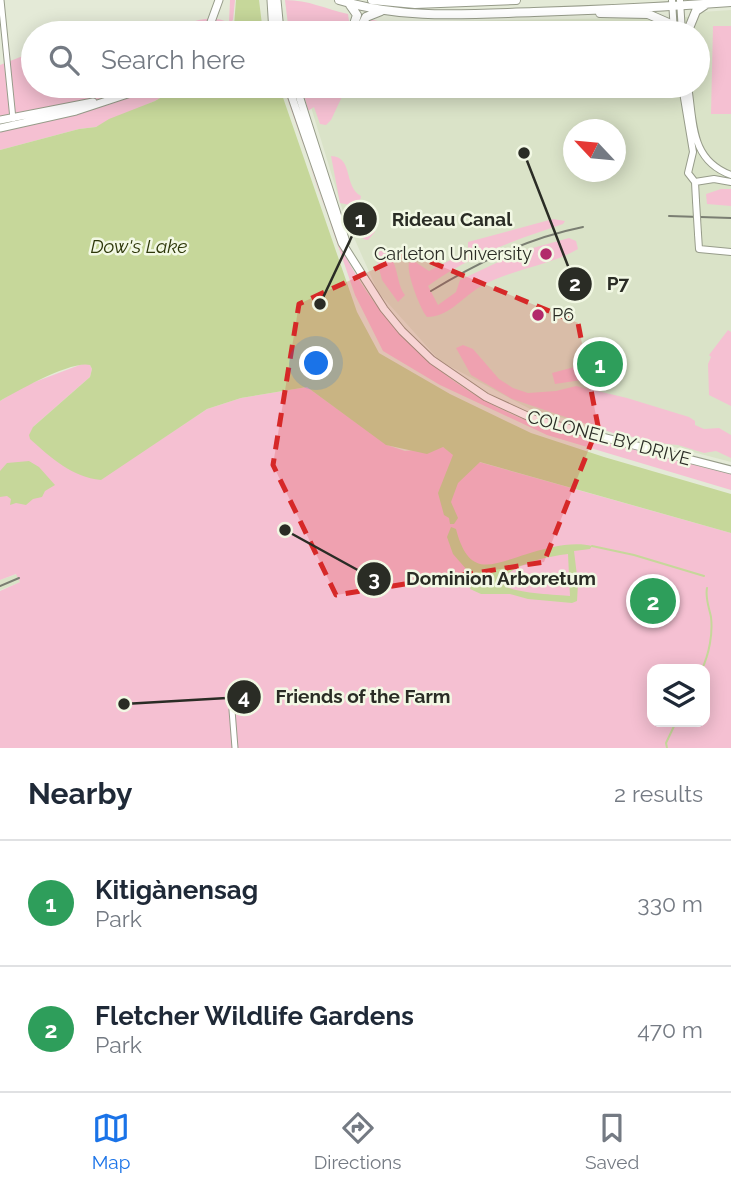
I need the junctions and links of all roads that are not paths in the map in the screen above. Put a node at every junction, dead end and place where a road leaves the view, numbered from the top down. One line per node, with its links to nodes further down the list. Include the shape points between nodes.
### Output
1 (1, 0): 28 (street)
2 (219, 0): 14 (main road)
3 (271, 0): 15 (main road)
4 (278, 0): 16 (main road)
5 (372, 0): 11 (main road)
6 (516, 0): 8 (main road)
7 (343, 1): 11 (main road); 17 (main road, via 355,9)
8 (412, 2): 11 (main road)
9 (731, 2): 12 (main road)
10 (676, 3): 12 (main road); 13 (main road); 20 (street); 21 (street)
11 (384, 4): 13 (main road, via 429,15); 18 (main road)
12 (710, 4): 22 (main road, via 696,11)
13 (580, 10): 19 (main road, via 648,14)
14 (211, 21)
15 (272, 21)
16 (280, 21)
17 (355, 21)
18 (365, 21)
19 (660, 21)
20 (675, 21)
21 (681, 21)
22 (691, 21)
23 (118, 98): 28 (main road)
24 (297, 98): 37 (main road, COLONEL BY DRIVE, via 338,235 372,293 432,360 478,392 553,426)
25 (684, 98): 30 (street)
26 (690, 98): 31 (street, via 697,142)
27 (0, 120): 28 (main road)
28 (13, 122): 29 (main road)
29 (0, 128)
30 (691, 162): 31 (street); 34 (street, via 688,173)
31 (708, 163): 32 (street); 33 (street)
32 (731, 175)
33 (709, 179): 34 (street); 35 (street)
34 (695, 182): 36 (street, bridge, via 699,249)
35 (731, 182)
36 (731, 251)
37 (731, 470)
38 (232, 710): 39 (street)
39 (235, 748)

